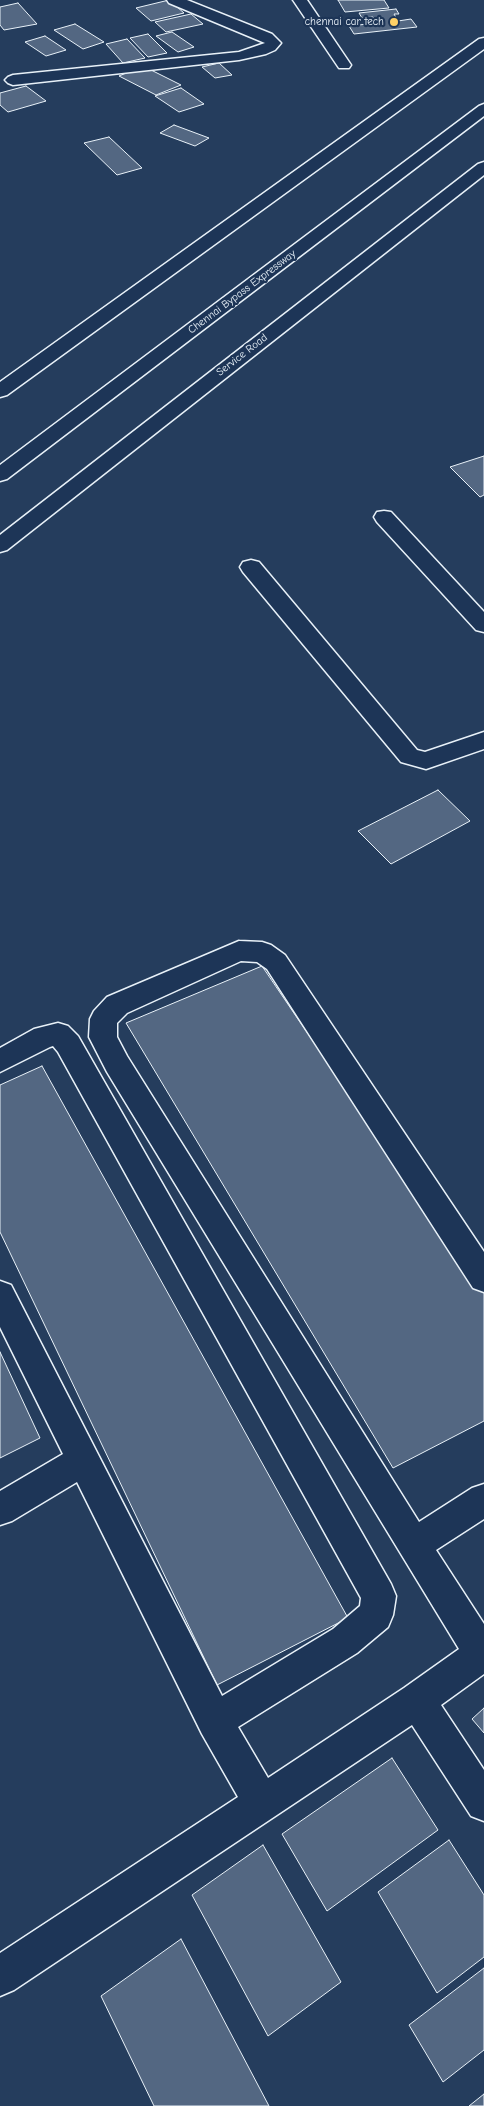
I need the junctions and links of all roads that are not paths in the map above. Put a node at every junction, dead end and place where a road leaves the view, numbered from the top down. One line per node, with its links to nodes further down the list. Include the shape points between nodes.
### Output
1 (174, 0): 5 (main road, via 268,37 274,43 261,52 239,56)
2 (300, 0): 4 (main road)
3 (484, 42): 8 (main road)
4 (344, 65)
5 (12, 80)
6 (484, 110): 9 (main road, Chennai Bypass Expressway)
7 (484, 167): 11 (main road, Service Road)
8 (0, 391)
9 (0, 475)
10 (384, 517): 13 (main road)
11 (0, 545)
12 (251, 567): 14 (main road, via 409,756 426,761)
13 (484, 625)
14 (484, 740)
15 (0, 1061): 24 (main road, via 44,1037 58,1034 68,1044 379,1596 376,1615 345,1642)
16 (484, 1278): 21 (main road, via 291,982 276,962 262,952 239,951 117,1005 104,1019 103,1037 117,1064)
17 (0, 1295): 18 (main road)
18 (83, 1461): 20 (main road); 24 (main road)
19 (484, 1500): 21 (main road)
20 (0, 1509)
21 (414, 1544): 22 (main road)
22 (483, 1653): 23 (main road)
23 (417, 1701): 25 (main road); 26 (main road)
24 (215, 1720): 26 (main road)
25 (484, 1803)
26 (262, 1804): 27 (main road)
27 (0, 1976)

